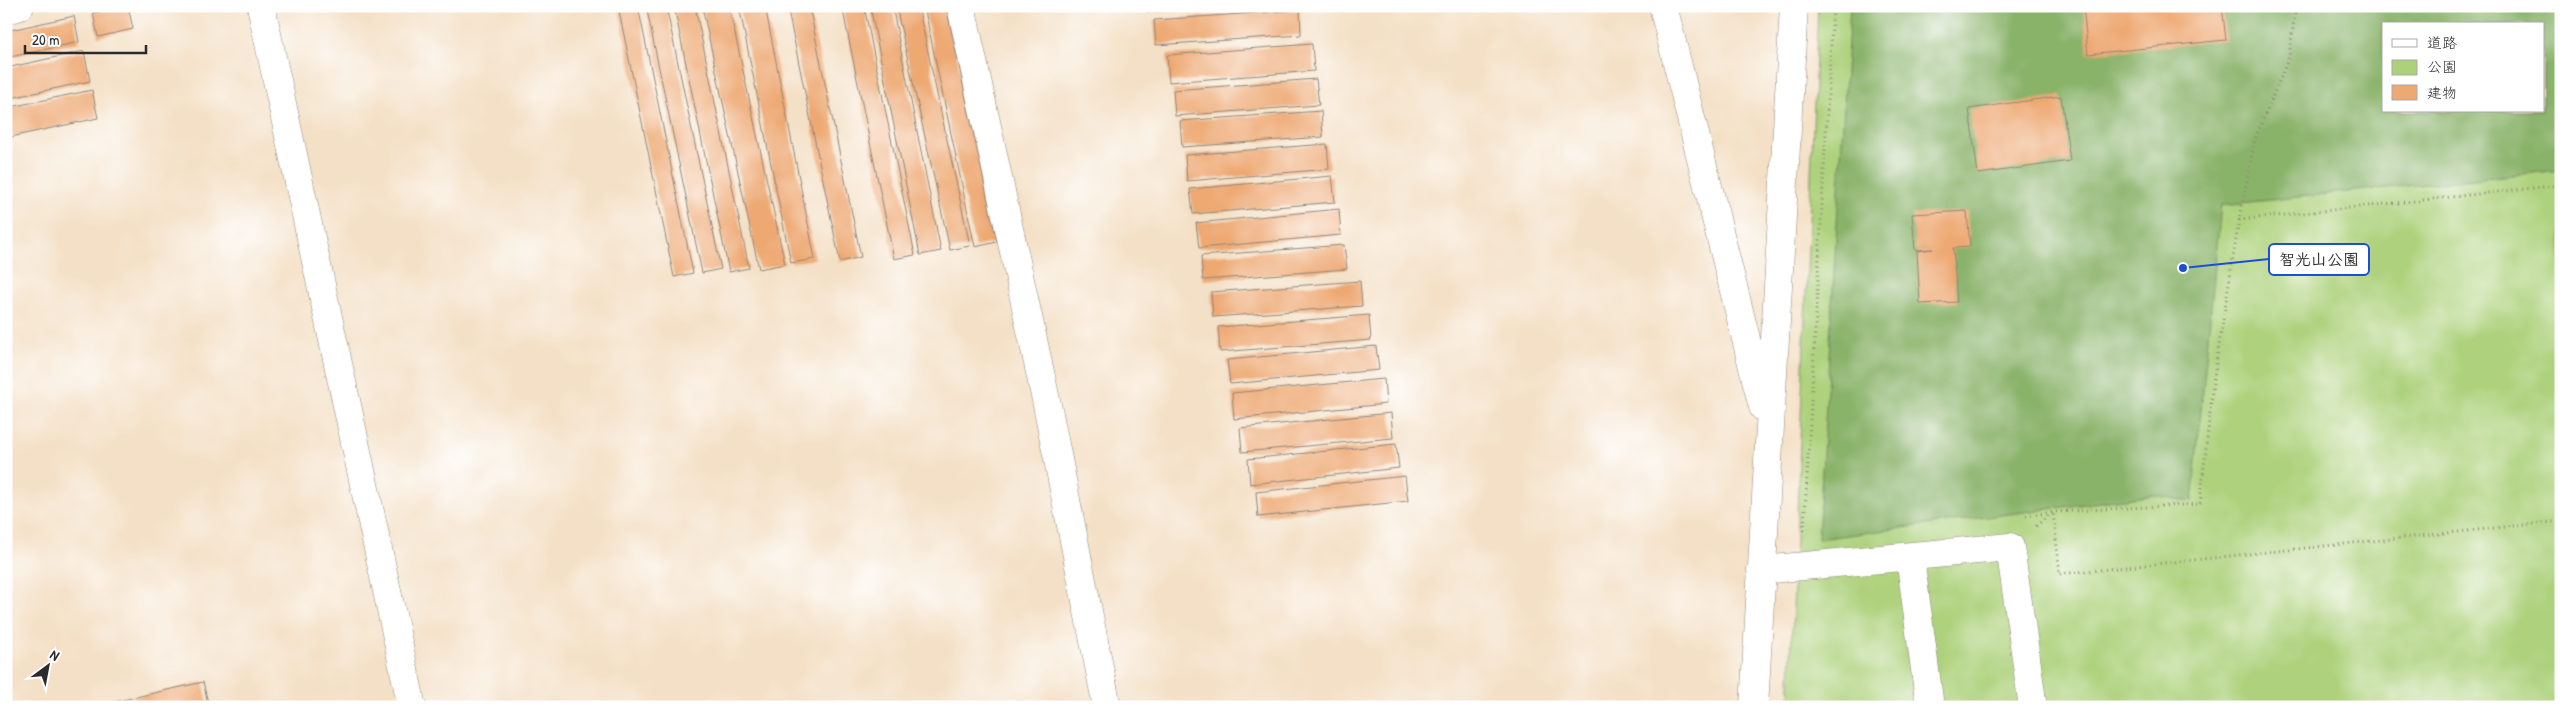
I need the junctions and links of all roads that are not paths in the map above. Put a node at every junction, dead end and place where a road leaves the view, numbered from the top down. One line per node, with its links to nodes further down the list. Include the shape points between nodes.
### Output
1 (20, 6): 6 (street)
2 (262, 6): 10 (street)
3 (961, 6): 11 (street)
4 (1663, 6): 7 (street)
5 (1794, 6): 7 (street)
6 (6, 10)
7 (1770, 434): 9 (street)
8 (1910, 557): 9 (street); 13 (street); 14 (street, via 2010,548)
9 (1761, 570): 12 (street)
10 (412, 707)
11 (1108, 707)
12 (1754, 707)
13 (1930, 707)
14 (2033, 707)

